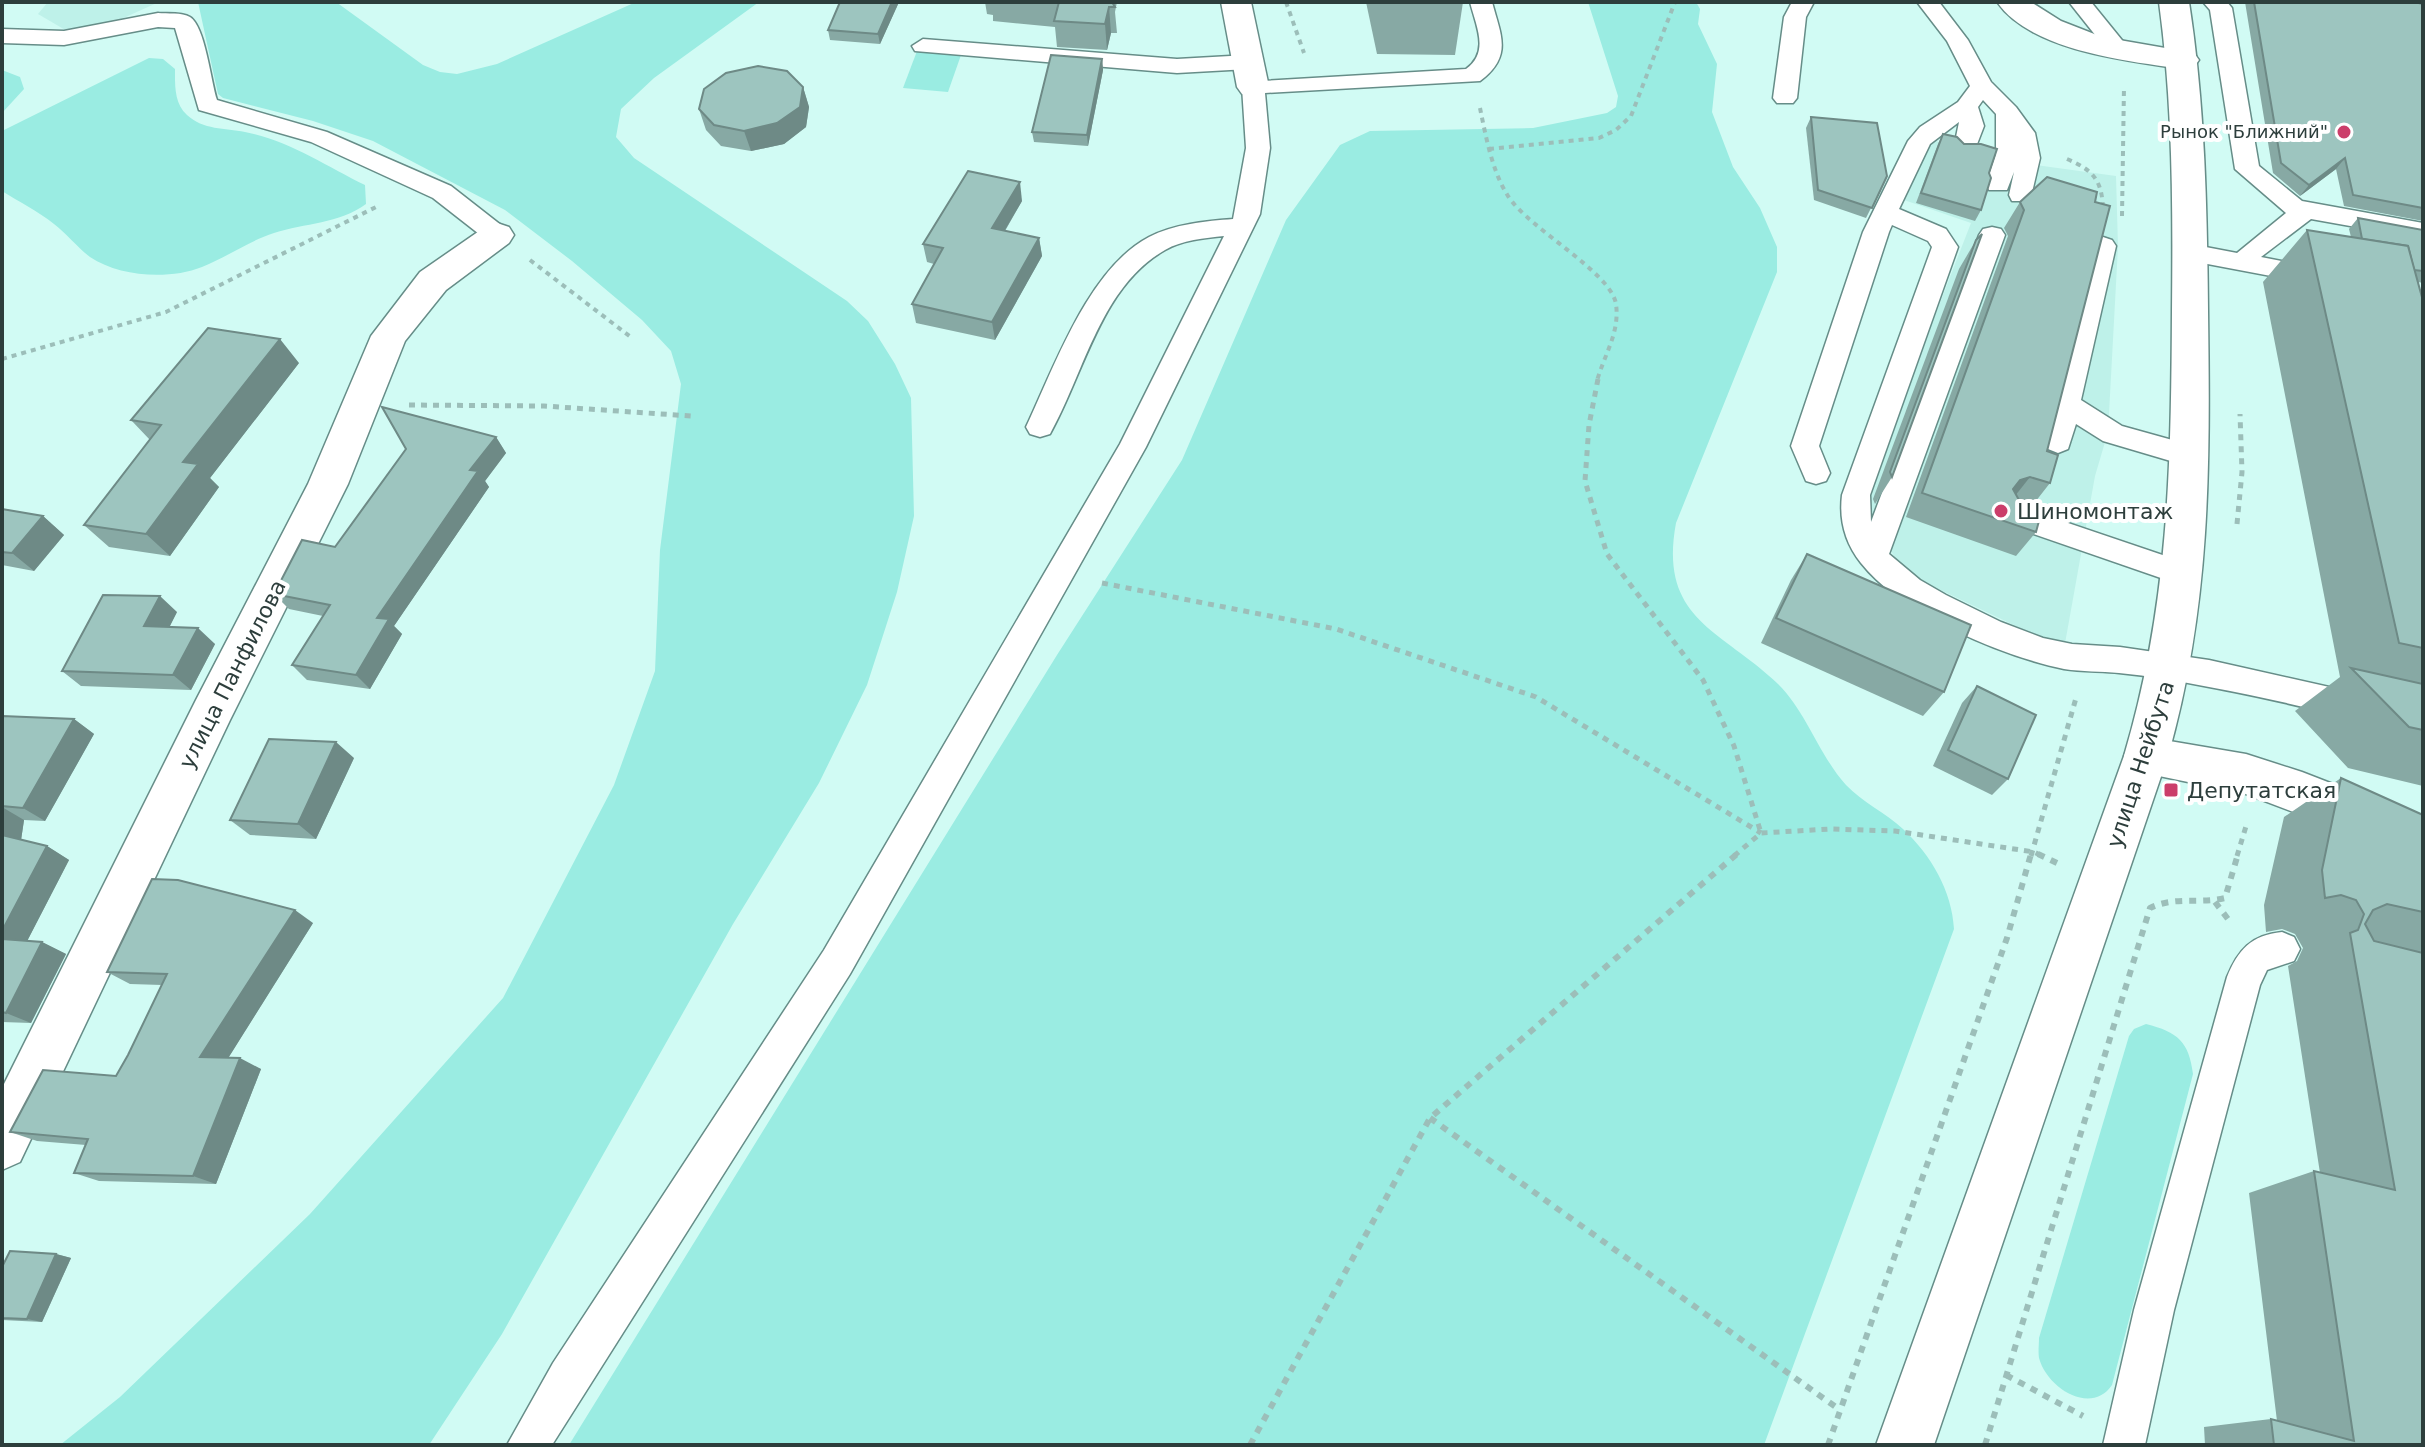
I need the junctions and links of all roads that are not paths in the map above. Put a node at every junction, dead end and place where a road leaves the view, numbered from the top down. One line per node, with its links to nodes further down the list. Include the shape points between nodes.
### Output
1 (1236, 2): 17 (main road)
2 (1481, 2): 17 (lane, via 1493,53 1488,65 1472,76 1314,85)
3 (1803, 2): 19 (lane, via 1795,17)
4 (1928, 2): 18 (lane)
5 (2012, 2): 15 (main road, via 2046,27)
6 (2080, 2): 15 (lane)
7 (2174, 2): 16 (main road, улица Нейбута)
8 (2214, 2): 25 (lane, via 2221,8 2247,169)
9 (2396, 2): 10 (lane)
10 (2423, 4)
11 (124, 12): 12 (lane)
12 (94, 35): 13 (lane); 29 (lane, via 158,20 183,22 207,105 319,137 442,192)
13 (2, 36)
14 (923, 46): 17 (lane)
15 (2119, 50): 16 (main road)
16 (2183, 60): 31 (main road, улица Нейбута)
17 (1250, 75): 27 (lane, via 1258,148)
18 (1982, 86): 20 (lane); 21 (lane)
19 (1785, 98)
20 (1966, 107): 22 (lane, via 1972,126); 26 (lane, via 1920,141)
21 (2008, 113): 23 (lane, via 2008,154); 24 (lane, via 2029,142)
22 (1966, 147)
23 (1998, 184)
24 (2021, 195)
25 (2304, 212): 28 (lane); 32 (lane, via 2249,253)
26 (1885, 213): 39 (lane, via 1805,446); 41 (lane, via 1937,235 1945,247 1856,495 1853,516)
27 (1242, 226): 36 (lane, via 1158,243 1134,257 1109,287); 50 (lane, via 1132,447 837,962)
28 (2423, 231)
29 (497, 235): 48 (main road, улица Панфилова, via 433,281 389,336 328,484)
30 (2103, 246): 35 (lane)
31 (2190, 253): 32 (lane); 38 (main road, улица Нейбута)
32 (2248, 263): 33 (lane)
33 (2348, 281)
34 (1960, 385): 41 (lane, via 2002,233)
35 (2066, 404): 37 (lane); 38 (lane, via 2113,434)
36 (1040, 427)
37 (2058, 442)
38 (2191, 456): 42 (main road, улица Нейбута)
39 (1816, 473)
40 (2012, 515): 42 (lane)
41 (1873, 557): 43 (lane, via 1929,600 2033,647)
42 (2184, 574): 43 (main road, улица Нейбута)
43 (2170, 668): 44 (lane); 45 (main road, улица Нейбута)
44 (2423, 722)
45 (2146, 756): 46 (main road, via 2259,778); 51 (main road, улица Нейбута)
46 (2423, 840)
47 (2282, 949): 49 (lane, via 2265,949 2255,956 2242,985 2154,1310)
48 (2, 1144)
49 (2125, 1442)
50 (528, 1445)
51 (1905, 1445)

